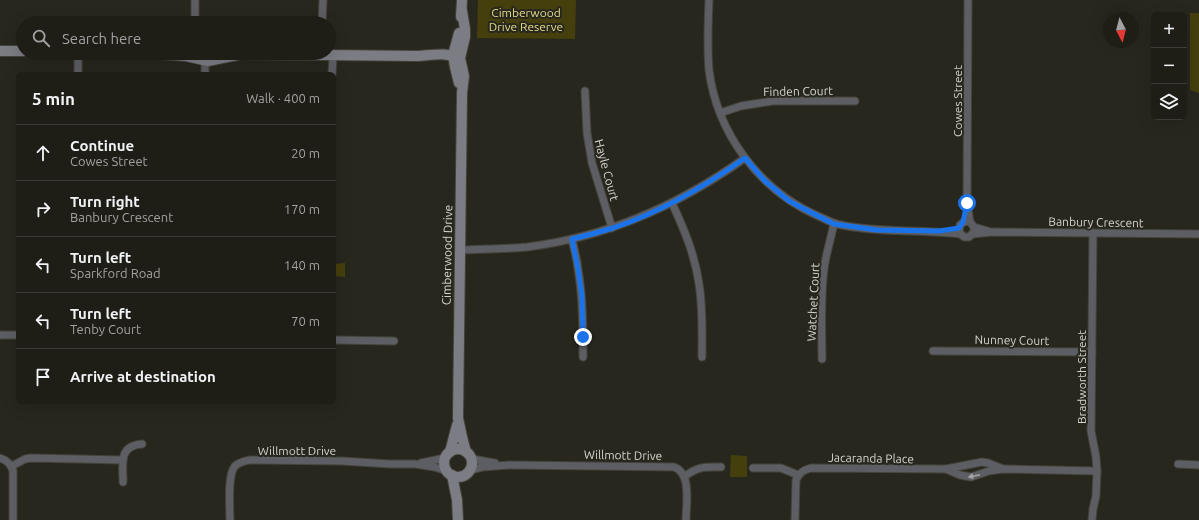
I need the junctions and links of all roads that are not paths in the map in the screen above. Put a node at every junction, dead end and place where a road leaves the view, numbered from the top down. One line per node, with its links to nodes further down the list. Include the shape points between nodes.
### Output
1 (195, 0): 6 (street)
2 (323, 0): 7 (street)
3 (462, 0): 11 (street, Cimberwood Drive, via 465,38)
4 (709, 0): 20 (street, Banbury Crescent, via 709,69)
5 (968, 0): 25 (street, Cowes Street)
6 (195, 16)
7 (322, 16)
8 (0, 51): 9 (street)
9 (16, 51)
10 (336, 54): 11 (street, via 443,54)
11 (456, 57): 29 (street, Cimberwood Drive, via 464,76)
12 (78, 60): 15 (street)
13 (205, 60): 16 (street)
14 (326, 60): 17 (street)
15 (78, 72)
16 (205, 72)
17 (331, 72)
18 (585, 92): 24 (street, Hayle Court, via 586,133 590,158)
19 (855, 101): 20 (street, Finden Court, via 773,101 741,106)
20 (720, 113): 21 (street, Banbury Crescent)
21 (745, 158): 22 (street, via 720,176); 23 (street, Banbury Crescent, via 765,181 789,201)
22 (672, 203): 24 (street); 37 (street, via 686,233 699,283)
23 (834, 224): 25 (street, Banbury Crescent, via 877,230 939,231); 38 (street, Watchet Court, via 824,269)
24 (612, 228): 28 (street)
25 (967, 228): 26 (street, Banbury Crescent, via 992,232)
26 (1093, 233): 27 (street, Banbury Crescent); 35 (street, Bradworth Street)
27 (1199, 234)
28 (572, 239): 29 (street, via 526,247); 36 (street, via 582,296)
29 (460, 250): 39 (street, Cimberwood Drive)
30 (0, 335): 31 (street)
31 (16, 335)
32 (336, 340): 33 (street)
33 (394, 341)
34 (933, 351): 35 (street, Nunney Court)
35 (1092, 352): 54 (street, Bradworth Street, via 1091,431)
36 (583, 357)
37 (702, 357)
38 (822, 359)
39 (458, 418): 41 (street, Cimberwood Drive); 42 (street, Cimberwood Drive)
40 (142, 444): 44 (street, via 128,447)
41 (448, 455): 42 (street, via 458,449); 45 (street, Willmott Drive); 56 (street, via 445,466)
42 (469, 455): 47 (street, Willmott Drive, via 482,462); 55 (street, via 472,462)
43 (0, 458): 48 (street)
44 (123, 460): 48 (street, via 31,458); 59 (street)
45 (415, 464): 56 (street, Willmott Drive); 62 (street, Willmott Drive, via 244,461 236,466 231,474)
46 (1178, 464): 49 (street)
47 (509, 465): 55 (street, Willmott Drive, via 483,467); 58 (street, Willmott Drive, via 667,467 682,471)
48 (12, 466): 61 (street)
49 (1199, 466)
50 (721, 467): 58 (street, via 697,468)
51 (753, 468): 57 (street, via 781,468)
52 (946, 469): 53 (street, Jacaranda Place, via 982,462); 53 (street, Jacaranda Place, one-way to 52, via 971,477); 57 (street, Jacaranda Place, via 812,468)
53 (1003, 469): 54 (street, Jacaranda Place)
54 (1097, 470): 66 (street, Bradworth Street)
55 (468, 472): 56 (street, via 460,477); 60 (street)
56 (449, 473): 60 (street)
57 (798, 475): 65 (street, via 795,486)
58 (684, 476): 64 (street)
59 (123, 482)
60 (457, 500): 63 (street)
61 (13, 520)
62 (230, 520)
63 (458, 520)
64 (686, 520)
65 (795, 520)
66 (1092, 520)

